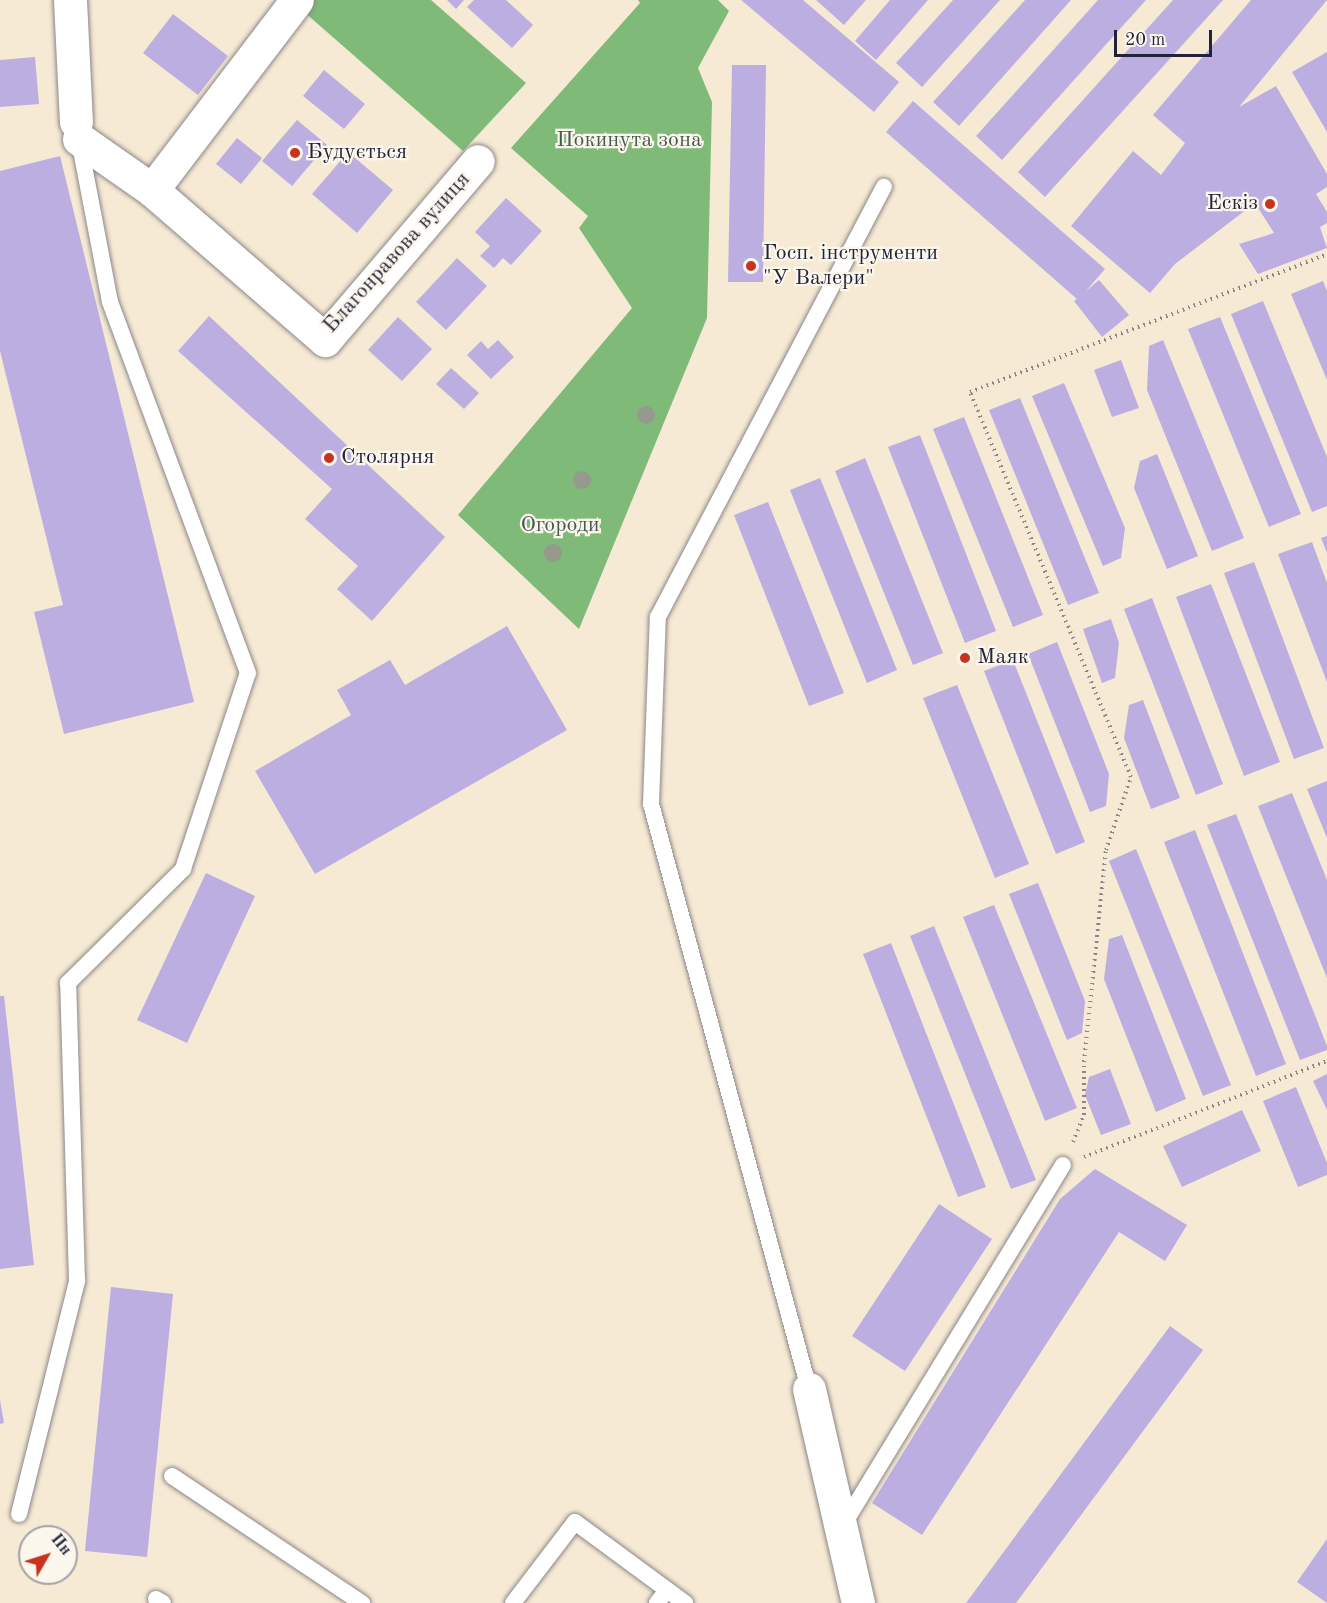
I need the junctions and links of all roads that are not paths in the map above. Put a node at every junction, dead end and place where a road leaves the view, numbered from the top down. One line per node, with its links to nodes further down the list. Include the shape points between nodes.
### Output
1 (70, 0): 3 (street)
2 (297, 0): 6 (street)
3 (77, 131): 6 (street, Благонравова вулиця); 10 (lane, via 110,302 248,673 183,869 68,983 77,1281)
4 (478, 161): 6 (street, Благонравова вулиця, via 325,340)
5 (884, 187): 8 (lane, via 658,618 651,804)
6 (152, 190)
7 (1063, 1165): 11 (lane)
8 (809, 1389): 11 (street)
9 (172, 1476): 13 (lane)
10 (19, 1514)
11 (842, 1528): 16 (street)
12 (662, 1596): 14 (lane, via 575,1522); 15 (lane)
13 (362, 1603)
14 (513, 1603)
15 (685, 1603)
16 (858, 1603)

